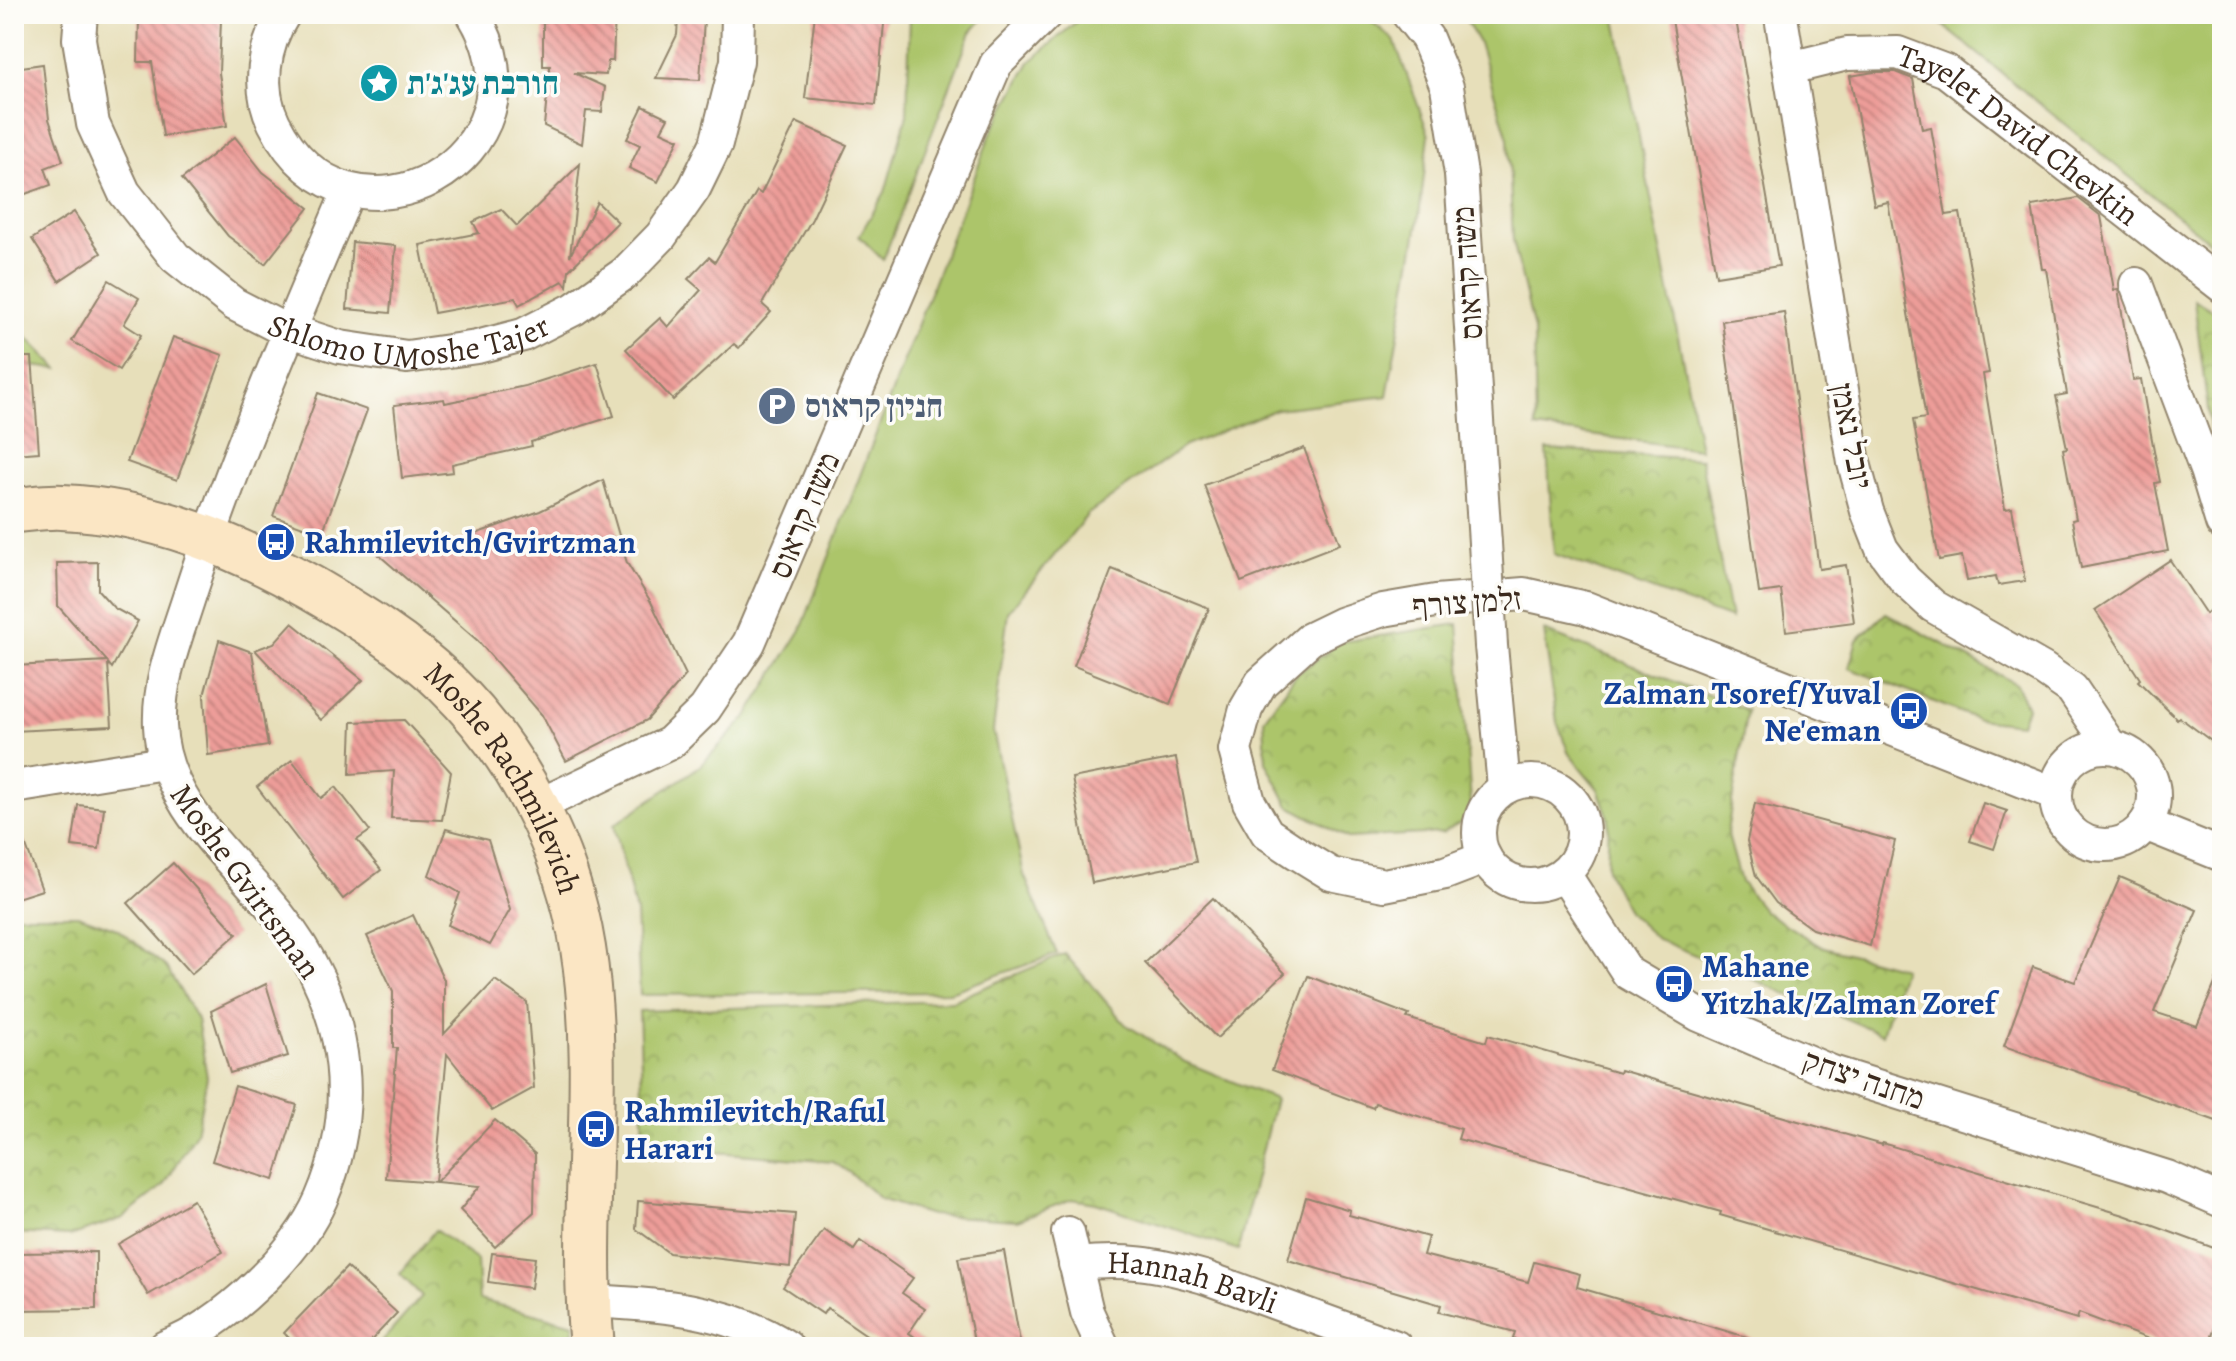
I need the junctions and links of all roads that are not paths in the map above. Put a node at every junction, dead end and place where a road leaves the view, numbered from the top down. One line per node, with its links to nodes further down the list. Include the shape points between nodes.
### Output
1 (81, 14): 12 (street, Shlomo UMoshe Tajer, via 79,39 93,124 124,192 175,257 234,304)
2 (284, 14): 9 (street, via 271,37 264,67 267,109 301,164)
3 (473, 14): 9 (street, via 493,69 492,99 482,129 464,156 439,176 406,190)
4 (738, 14): 12 (street, Shlomo UMoshe Tajer, via 737,61 716,144 694,189 661,236 625,273 574,309 523,335 477,347 407,357 340,347)
5 (1046, 14): 21 (street, משה קראוס, via 996,64 749,643 705,709 670,743)
6 (1408, 14): 19 (street, משה קראוס, bridge, via 1427,38 1447,87 1461,174)
7 (1781, 17): 8 (street, יובל נאמן)
8 (1790, 68): 11 (street, Tayelet David Chevkin, via 1847,54 1898,53 1946,71); 16 (street, יובל נאמן, via 1854,463 1882,549 1933,606 2072,689)
9 (349, 190): 12 (street, Moshe Gvirtsman)
10 (2136, 284): 14 (street)
11 (2222, 286)
12 (290, 331): 15 (street, Moshe Gvirtsman)
13 (14, 510): 15 (street, Moshe Rachmilevich, via 107,511 149,518)
14 (2222, 523)
15 (208, 538): 17 (street, Moshe Gvirtsman, via 160,689); 21 (street, Moshe Rachmilevich, via 280,571 418,658 492,734)
16 (2111, 747): 20 (street, via 2078,755 2065,767); 22 (street, via 2141,761 2150,776 2153,809)
17 (164, 763): 18 (street); 28 (street, Moshe Gvirtsman, via 187,807 268,901 319,978 336,1020 345,1103 327,1184 314,1215 288,1252 202,1329)
18 (14, 787)
19 (1504, 787): 24 (street, via 1486,805 1479,822); 25 (street, via 1540,781 1557,787 1576,806 1584,841)
20 (2056, 794): 22 (street, via 2066,826 2093,843 2127,840); 24 (street, זלמן צורף, via 1586,608 1524,594 1436,601 1369,614 1310,639 1261,683 1246,709 1235,750 1249,802 1267,833 1331,874 1384,885 1445,873)
21 (535, 807): 27 (street, Moshe Rachmilevich, via 561,865 583,949 590,1059)
22 (2145, 824): 23 (street)
23 (2222, 855)
24 (1484, 858): 25 (street, via 1512,883 1548,883)
25 (1564, 874): 26 (street, מחנה יצחק, via 1628,973 1699,1015 1832,1072 2167,1177)
26 (2222, 1201)
27 (587, 1301): 29 (street, Moshe Rachmilevich); 30 (street, via 654,1304 716,1315)
28 (165, 1347)
29 (592, 1347)
30 (787, 1347)
31 (1103, 1347): 32 (street, Hannah Bavli, via 1087,1312 1072,1248 1176,1269)
32 (1396, 1347)

